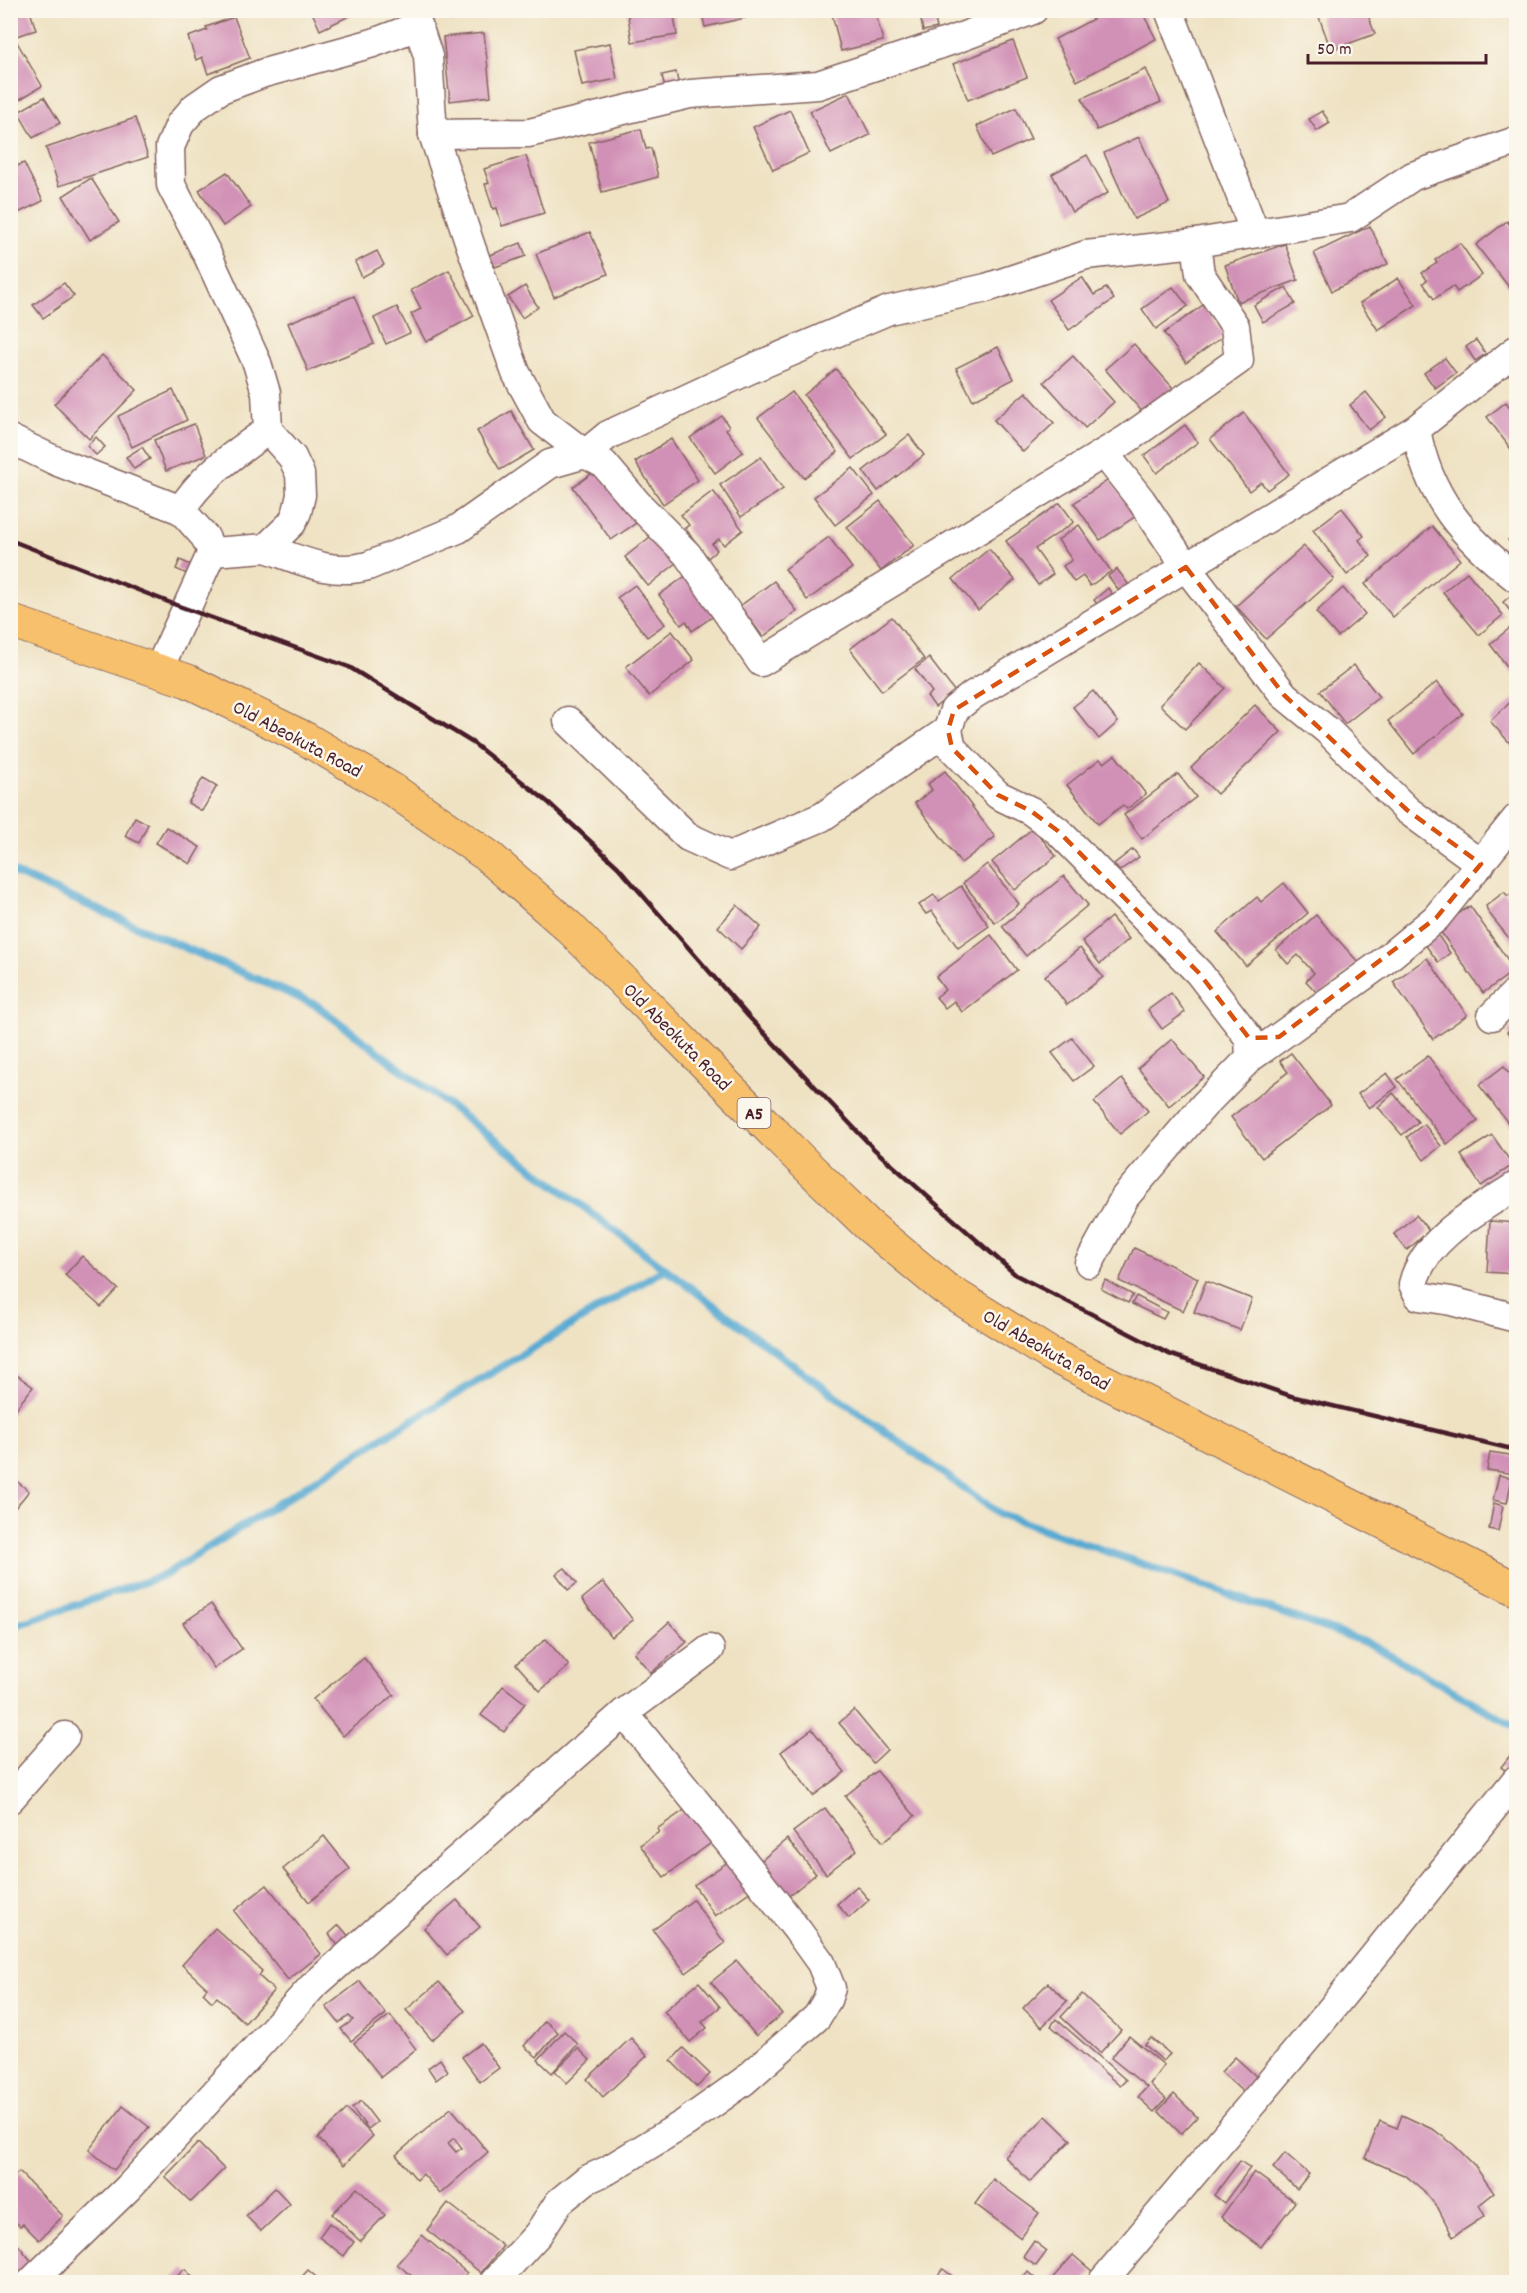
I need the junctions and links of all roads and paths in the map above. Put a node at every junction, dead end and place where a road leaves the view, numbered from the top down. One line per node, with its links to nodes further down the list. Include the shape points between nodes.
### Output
1 (1033, 10): 4 (street, via 818,85 690,94 529,133)
2 (1168, 10): 6 (street)
3 (415, 18): 4 (street, via 428,56); 10 (street, via 374,43 264,73 221,90 195,106 180,124 170,147 171,185 257,363 266,393)
4 (434, 134): 13 (street, via 516,373 542,421)
5 (1516, 141): 6 (street, via 1413,176 1350,218)
6 (1255, 233): 7 (street)
7 (1196, 243): 12 (street, via 1200,274 1234,326 1239,360); 13 (street, via 1086,255 986,288 889,310 608,435)
8 (1516, 350): 9 (street)
9 (1416, 429): 17 (street); 18 (street, via 1431,484 1449,514)
10 (268, 430): 14 (street, via 220,464); 15 (street, via 292,457 300,474 301,495 292,523)
11 (10, 439): 14 (street)
12 (1104, 453): 13 (street, via 761,662 687,554 604,465); 17 (street, via 1142,500)
13 (585, 454): 15 (street, via 550,464 458,530 361,568 317,566)
14 (180, 510): 16 (street, via 205,537)
15 (266, 548): 16 (street)
16 (212, 552): 20 (street)
17 (1186, 567): 22 (street, via 974,695 954,710); 24 (street, via 1284,695 1328,731 1407,810)
18 (1516, 578)
19 (10, 621): 20 (highway, Old Abeokuta Road / A5)
20 (158, 671): 31 (highway, Old Abeokuta Road / A5, via 188,681 306,740 393,790 488,856 570,928 869,1226 944,1288 1050,1354)
21 (568, 721): 22 (street, via 688,837 730,856 822,817)
22 (948, 730): 27 (street, via 952,748 998,795 1031,811 1058,831 1199,973)
23 (1516, 819): 24 (street)
24 (1481, 864): 27 (street, via 1436,918 1379,965 1279,1037)
25 (1516, 992): 26 (street)
26 (1492, 1016)
27 (1250, 1048): 29 (street, via 1125,1197)
28 (1516, 1185): 30 (street, via 1462,1220 1425,1257 1413,1284 1419,1296)
29 (1089, 1263)
30 (1516, 1318)
31 (1516, 1589)
32 (710, 1650): 33 (street)
33 (624, 1713): 37 (street, via 312,1987 128,2188); 38 (street, via 798,1931 821,1963 831,1988 817,2017 744,2081 685,2123 586,2180 559,2202 538,2234)
34 (65, 1736): 36 (street)
35 (1516, 1780): 39 (street, via 1320,2023)
36 (10, 1799)
37 (31, 2283)
38 (494, 2283)
39 (1102, 2283)

